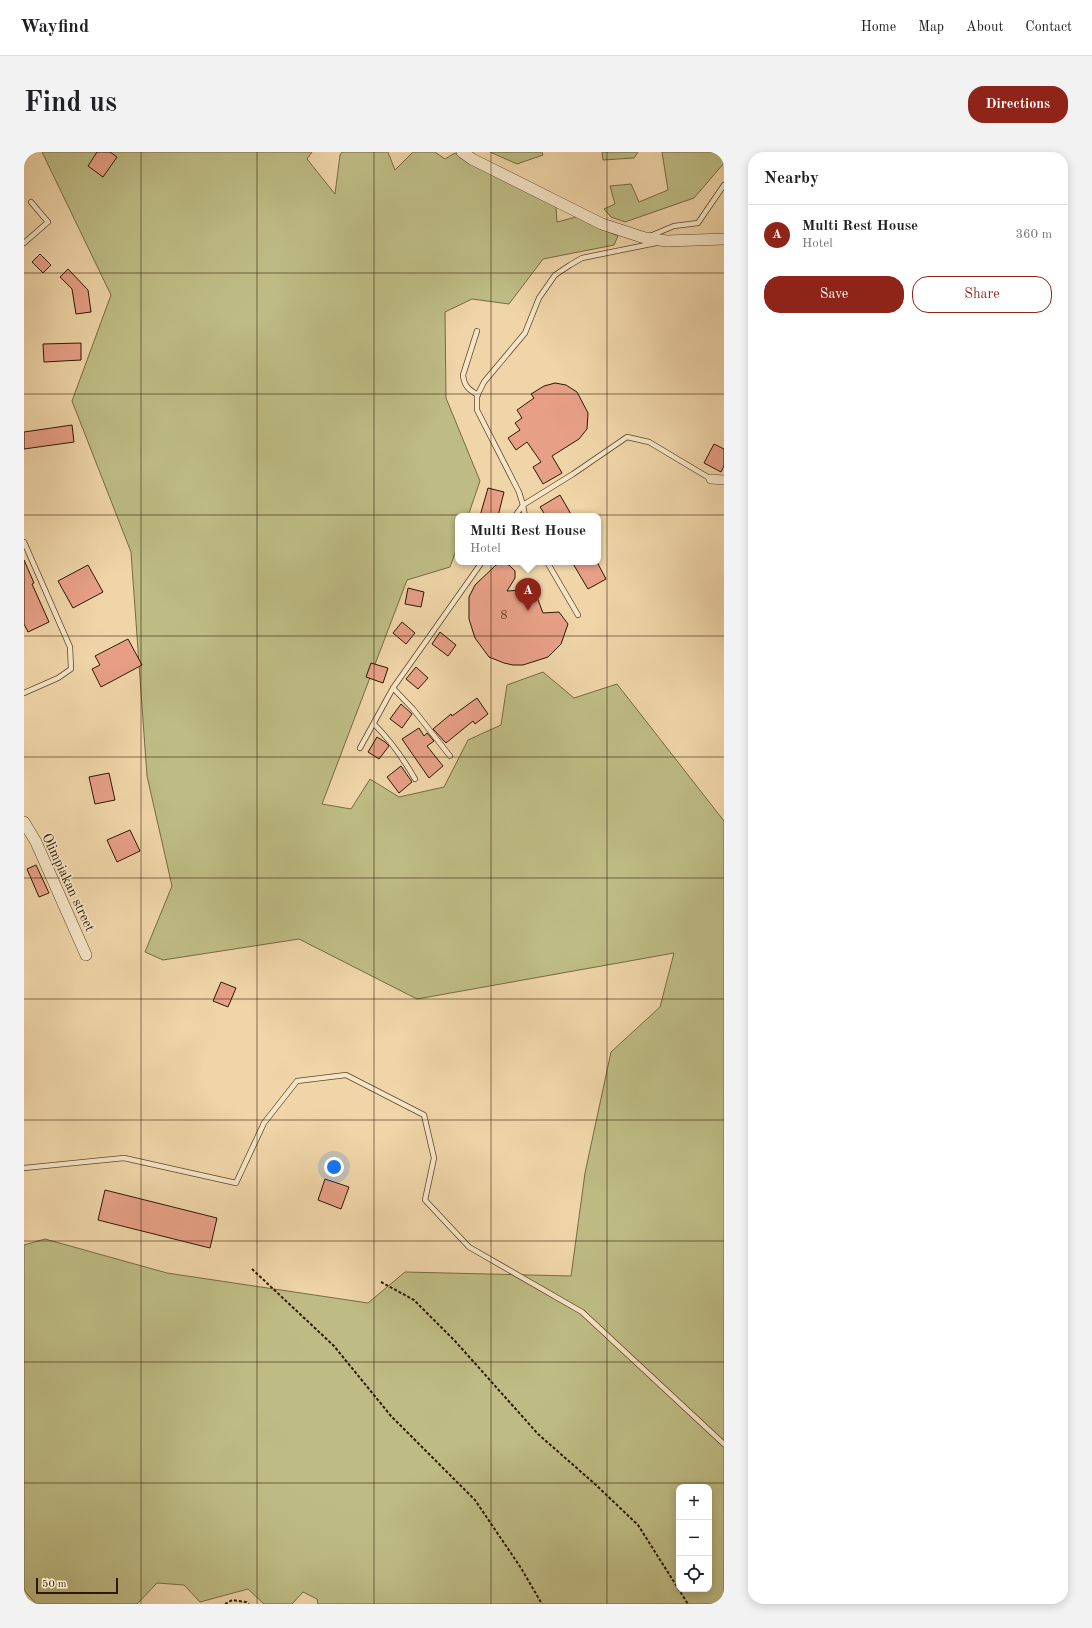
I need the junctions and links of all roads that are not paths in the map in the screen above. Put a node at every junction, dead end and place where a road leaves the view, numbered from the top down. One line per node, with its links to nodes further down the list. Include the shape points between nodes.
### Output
1 (462, 152): 4 (street, via 602,224)
2 (724, 185): 4 (lane, via 698,223 674,226)
3 (31, 202): 7 (lane, via 48,222)
4 (645, 238): 6 (street)
5 (724, 239): 6 (street)
6 (668, 241): 9 (lane, via 582,258 555,275 539,298 525,332 484,382)
7 (24, 243)
8 (477, 331): 9 (lane, via 464,382 469,390)
9 (478, 395): 12 (lane, via 477,410 519,492)
10 (711, 480): 11 (street); 12 (lane, via 648,442 627,437)
11 (724, 480)
12 (522, 505): 13 (lane); 14 (lane)
13 (517, 513)
14 (524, 513)
15 (24, 542): 20 (lane, via 70,647 71,669 58,678)
16 (480, 565): 19 (lane)
17 (549, 565): 18 (lane)
18 (578, 615)
19 (393, 688): 21 (lane); 23 (lane)
20 (24, 693)
21 (374, 724): 22 (lane); 24 (lane, via 402,756)
22 (360, 748)
23 (450, 756)
24 (415, 779)
25 (24, 822): 26 (street, Olimpiakan street, via 36,842)
26 (86, 955)
27 (24, 1168): 28 (lane, via 124,1158 236,1183 264,1123 297,1081 346,1075 424,1115 434,1158 425,1200 469,1247 582,1312)
28 (724, 1444)

